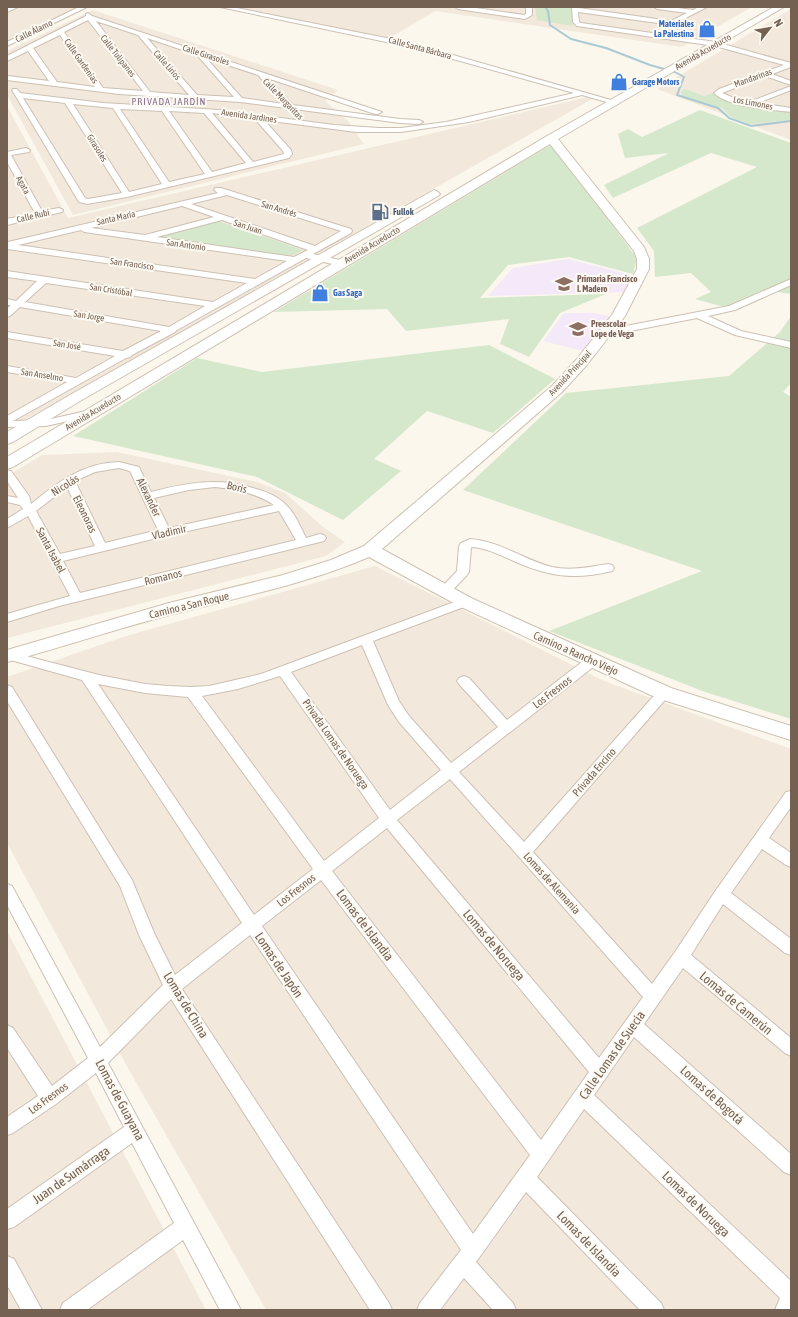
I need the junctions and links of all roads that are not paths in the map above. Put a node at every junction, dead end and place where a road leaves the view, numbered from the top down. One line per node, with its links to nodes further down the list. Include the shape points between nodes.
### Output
1 (15, 7): 11 (street)
2 (84, 7): 19 (street, Calle Álamo)
3 (223, 7): 33 (street, Calle Santa Bárbara, via 411,44)
4 (458, 7): 5 (street, via 527,17 530,15)
5 (529, 7)
6 (657, 7): 12 (street)
7 (704, 7): 12 (street)
8 (762, 7): 18 (street, Avenida Acueducto)
9 (780, 7): 20 (street, Avenida Acueducto)
10 (576, 8): 14 (street); 17 (street, via 576,22 585,26)
11 (7, 10)
12 (693, 12): 14 (street)
13 (89, 16): 15 (street); 16 (street, Calle Girasoles); 37 (street, Calle Tulipanes)
14 (672, 23): 17 (street)
15 (61, 32): 21 (street); 32 (street, Calle Gardenias)
16 (140, 33): 22 (street, Calle Girasoles); 39 (street, Calle Lirios)
17 (650, 35): 18 (street)
18 (702, 42): 20 (street); 25 (street, Avenida Acueducto)
19 (7, 44)
20 (716, 44): 24 (street); 25 (street, Avenida Acueducto, via 674,68)
21 (29, 48): 23 (street); 29 (street)
22 (199, 53): 26 (street, Calle Girasoles); 41 (street)
23 (7, 58)
24 (790, 65): 27 (street, Mandarinas)
25 (664, 69): 40 (street, Avenida Acueducto, via 653,70); 43 (street, Avenida Acueducto)
26 (259, 73): 38 (street, Calle Girasoles); 46 (street, Calle Margaritas)
27 (765, 74): 30 (street); 35 (street, Mandarinas)
28 (8, 77): 29 (street); 36 (street)
29 (54, 83): 32 (street)
30 (791, 83)
31 (791, 88): 44 (street)
32 (101, 90): 37 (street, Avenida Jardines)
33 (571, 90): 34 (street, Calle Santa Bárbara); 52 (street, Avenida Jardines, via 430,122)
34 (582, 93): 40 (street, Calle Santa Bárbara); 54 (street, Avenida Jardines, via 452,124)
35 (717, 93): 44 (street, Los Limones)
36 (18, 94): 42 (street, Avenida Jardines); 63 (street, via 82,200 87,202)
37 (148, 94): 39 (street, Avenida Jardines)
38 (324, 94): 50 (street); 52 (street, Calle Girasoles)
39 (194, 96): 41 (street, Avenida Jardines)
40 (603, 99): 43 (street, Calle Santa Bárbara); 55 (street, Avenida Acueducto)
41 (240, 100): 46 (street, Avenida Jardines)
42 (68, 102): 45 (street, Avenida Jardines); 63 (street, Girasoles)
43 (614, 102): 55 (street, Avenida Acueducto)
44 (749, 104): 48 (street, Los Limones)
45 (114, 106): 47 (street, Avenida Jardines); 60 (street)
46 (290, 106): 50 (street, Avenida Jardines); 53 (street, Calle Margaritas)
47 (164, 109): 49 (street, Avenida Jardines); 59 (street)
48 (791, 110)
49 (206, 111): 51 (street, Avenida Jardines); 58 (street)
50 (341, 113): 52 (street, Avenida Jardines)
51 (256, 117): 53 (street, Avenida Jardines); 58 (street, via 288,154 282,158)
52 (400, 121): 54 (street)
53 (308, 124): 54 (street, Avenida Jardines)
54 (399, 131)
55 (552, 132): 72 (street, Avenida Acueducto); 74 (street, Avenida Acueducto); 85 (street, Avenida Principal, via 640,250 643,259 643,268 638,279 618,316)
56 (26, 150): 57 (street)
57 (7, 154): 66 (street, Agata)
58 (252, 165): 59 (street)
59 (210, 175): 60 (street)
60 (167, 185): 63 (street)
61 (211, 189): 62 (street, San Andrés)
62 (226, 193): 64 (street, Santa María); 72 (street, San Andrés, via 348,231)
63 (126, 195)
64 (181, 203): 67 (street, San Juan); 69 (street, Santa María)
65 (59, 210): 66 (street, Calle Rubí)
66 (40, 215): 68 (street, Calle Rubí)
67 (220, 218): 70 (street); 72 (street, San Juan)
68 (7, 222)
69 (76, 228): 70 (street, San Antonio); 71 (street, Santa María)
70 (142, 238): 73 (street, San Antonio)
71 (7, 245): 77 (street, San Francisco)
72 (317, 254): 73 (street, via 305,255); 74 (street, San Juan); 94 (street, Avenida Acueducto)
73 (295, 260): 77 (street)
74 (341, 263): 91 (street, Avenida Acueducto)
75 (7, 274): 76 (street, San Cristóbal)
76 (44, 280): 80 (street); 81 (street, San Cristóbal)
77 (256, 282): 81 (street)
78 (791, 282): 83 (street, via 732,308)
79 (7, 302): 80 (street, San Jorge)
80 (19, 304): 82 (street); 84 (street, San Jorge)
81 (215, 305): 84 (street)
82 (7, 314)
83 (699, 315): 85 (street); 87 (street, via 738,333)
84 (172, 330): 88 (street)
85 (605, 333): 110 (street, Avenida Principal, via 557,390)
86 (7, 335): 88 (street, San José)
87 (791, 345)
88 (127, 354): 90 (street)
89 (7, 370): 90 (street, San Anselmo)
90 (77, 381): 92 (street)
91 (91, 413): 94 (street); 96 (street, Avenida Acueducto)
92 (7, 420)
93 (7, 424): 94 (street)
94 (31, 424): 95 (street, Avenida Acueducto); 96 (street, via 36,436)
95 (7, 440): 96 (street, via 12,445)
96 (34, 447): 97 (street, Avenida Acueducto)
97 (7, 464)
98 (128, 465): 100 (street, Nicolás, via 97,469); 101 (street, Alexander, via 135,470)
99 (7, 473): 103 (street, Santa Isabel)
100 (69, 480): 103 (street, Nicolás); 109 (street, Eleonoras)
101 (148, 496): 104 (street, Boris, via 205,483 223,483 266,496); 106 (street, Alexander)
102 (7, 499): 103 (street)
103 (27, 506): 105 (street, Nicolás); 111 (street, Santa Isabel)
104 (282, 507): 106 (street, Vladimir); 108 (street, Boris)
105 (7, 524)
106 (165, 532): 109 (street, Vladimir)
107 (320, 538): 108 (street, Romanos)
108 (303, 542): 114 (street, Romanos)
109 (102, 548): 111 (street, Vladimir)
110 (370, 550): 113 (street, Camino a Rancho Viejo); 118 (street, Camino a San Roque, via 288,580 170,609)
111 (56, 559): 114 (street, Santa Isabel)
112 (608, 568): 113 (street, via 580,572 552,571 523,562 480,543 470,543 465,546 463,572)
113 (445, 591): 115 (street, Camino a Rancho Viejo)
114 (77, 598): 116 (street, Romanos)
115 (465, 602): 117 (street); 119 (street, Camino a Rancho Viejo)
116 (7, 618)
117 (366, 639): 120 (street); 128 (street, Lomas de Alemania, via 393,702 404,719)
118 (8, 655): 121 (street)
119 (592, 661): 125 (street, Camino a Rancho Viejo); 126 (street, Los Fresnos)
120 (283, 670): 124 (street, via 240,685); 130 (street, Privada Lomas de Noruega)
121 (87, 678): 124 (street, via 152,689); 137 (street, Lomas de Japón)
122 (464, 681): 126 (street)
123 (7, 690): 140 (street, Lomas de China, via 128,884 147,935)
124 (192, 692): 134 (street, Lomas de Islandia)
125 (664, 693): 127 (street, Camino a Rancho Viejo); 132 (street, Privada Encino)
126 (506, 727): 128 (street, Los Fresnos)
127 (791, 733)
128 (450, 771): 130 (street, Los Fresnos); 132 (street, Lomas de Alemania)
129 (791, 796): 131 (street, Calle Lomas de Suecia)
130 (388, 819): 134 (street, Los Fresnos); 146 (street, Lomas de Noruega)
131 (759, 839): 133 (street); 136 (street, Calle Lomas de Suecia)
132 (524, 852): 141 (street, Lomas de Alemania)
133 (791, 861)
134 (322, 870): 137 (street, Los Fresnos); 151 (street, Lomas de Islandia)
135 (7, 890): 145 (street, Lomas de Guayana)
136 (721, 894): 138 (street); 139 (street, Calle Lomas de Suecia)
137 (252, 925): 140 (street, Los Fresnos); 156 (street, Lomas de Japón)
138 (791, 948)
139 (681, 957): 141 (street, Calle Lomas de Suecia); 144 (street, Lomas de Camerún)
140 (172, 987): 145 (street, Los Fresnos); 162 (street, Lomas de China)
141 (653, 997): 142 (street, Calle Lomas de Suecia)
142 (634, 1025): 146 (street, Calle Lomas de Suecia); 152 (street, Lomas de Bogotá)
143 (7, 1033): 148 (street)
144 (791, 1048)
145 (99, 1060): 148 (street, Los Fresnos); 150 (street, Lomas de Guayana)
146 (600, 1072): 147 (street, Calle Lomas de Suecia)
147 (583, 1096): 151 (street, Calle Lomas de Suecia); 158 (street, Lomas de Noruega)
148 (50, 1098): 149 (street, Los Fresnos)
149 (7, 1127)
150 (135, 1130): 154 (street, Juan de Sumárraga); 155 (street, Lomas de Guayana)
151 (541, 1155): 153 (street, Calle Lomas de Suecia)
152 (791, 1166)
153 (525, 1178): 156 (street, Calle Lomas de Suecia); 165 (street, Lomas de Islandia)
154 (7, 1220)
155 (186, 1226): 160 (street); 161 (street, Lomas de Guayana)
156 (469, 1257): 163 (street, Calle Lomas de Suecia); 164 (street, Lomas de Japón)
157 (7, 1266): 159 (street)
158 (791, 1295): 166 (street)
159 (32, 1310)
160 (70, 1310)
161 (231, 1310)
162 (382, 1310)
163 (427, 1310)
164 (506, 1310)
165 (654, 1310)
166 (785, 1310)

